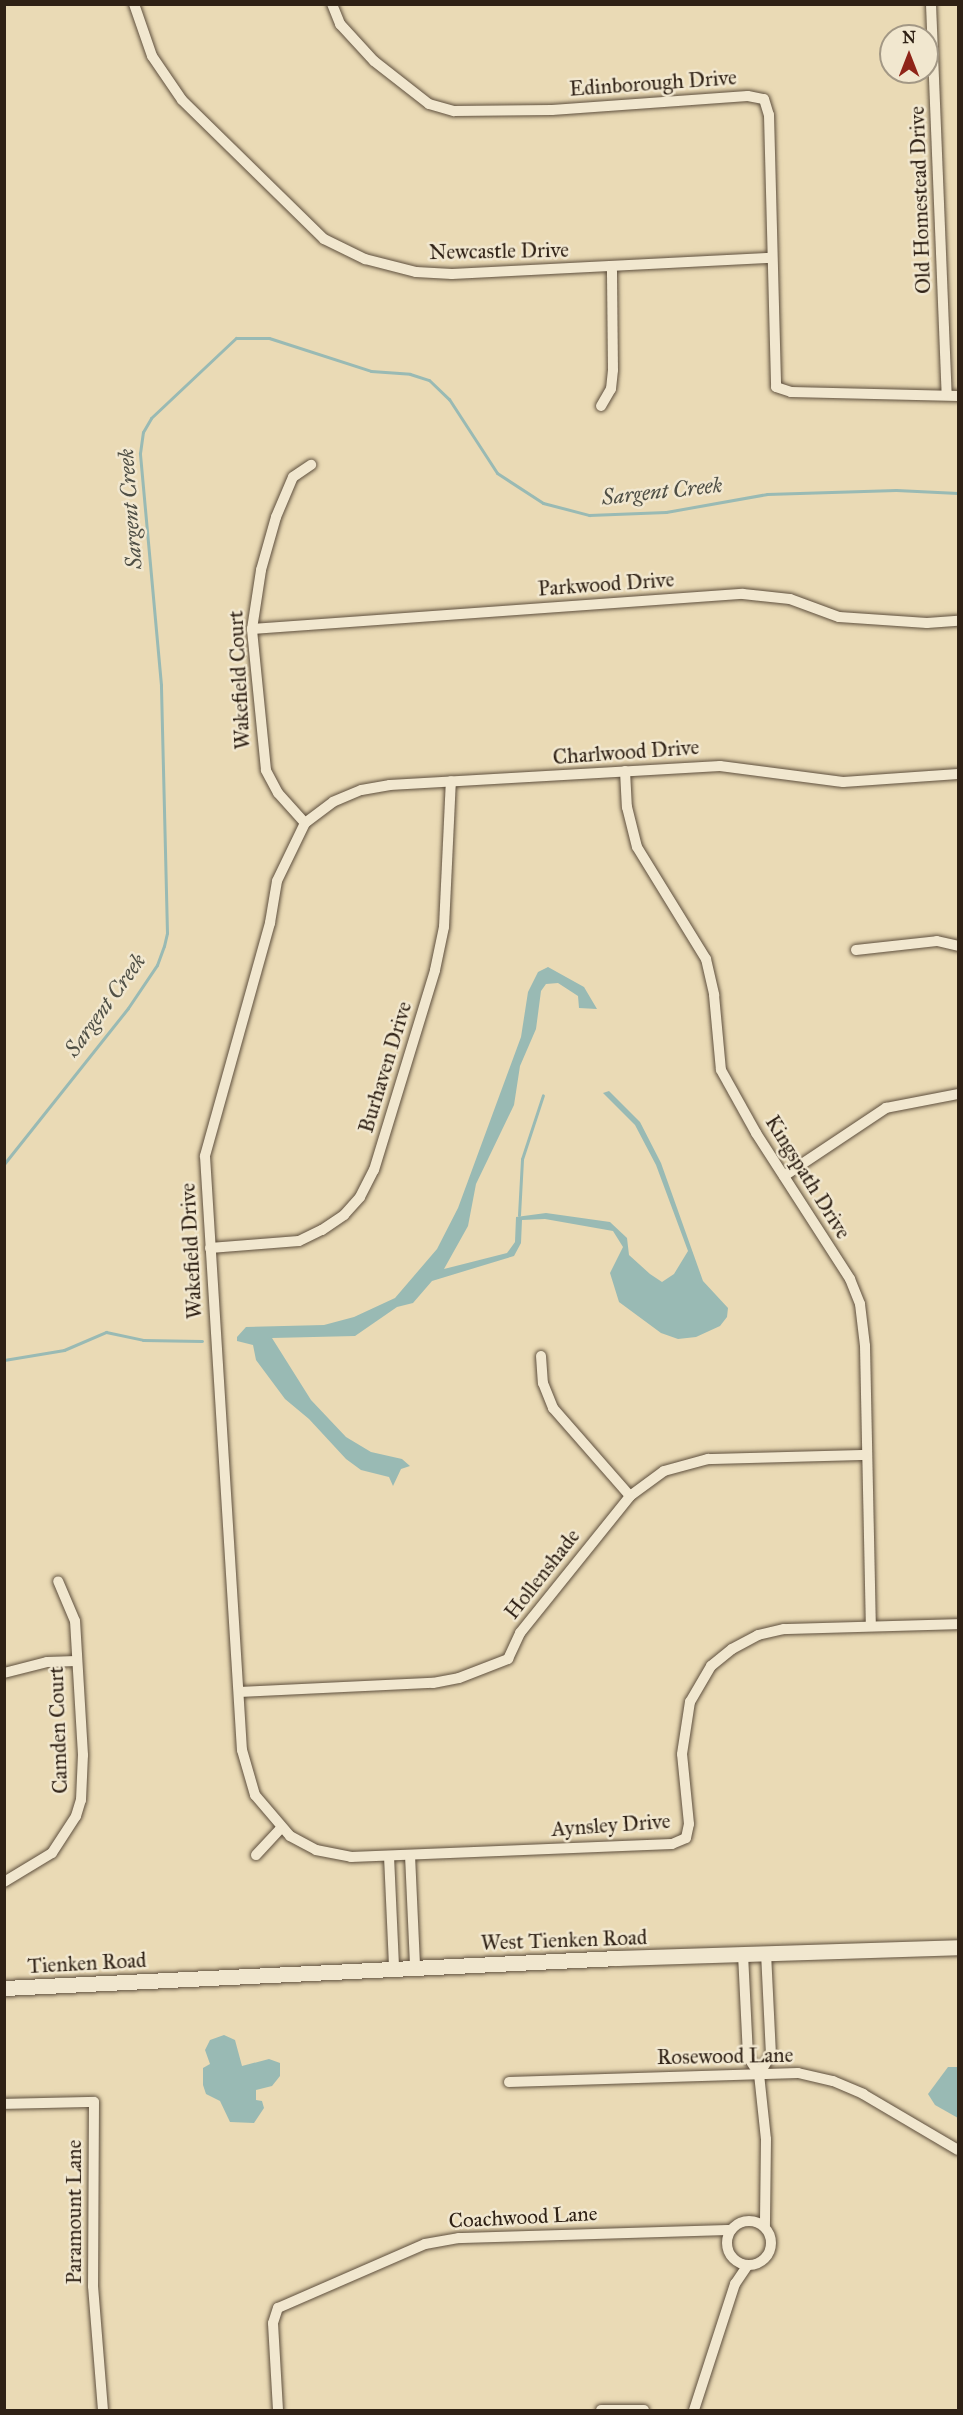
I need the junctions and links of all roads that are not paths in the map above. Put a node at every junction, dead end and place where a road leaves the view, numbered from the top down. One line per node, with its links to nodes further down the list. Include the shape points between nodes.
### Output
1 (134, 4): 5 (street, Newcastle Drive, via 152,56 182,100 302,219 340,249 393,267 435,274)
2 (332, 4): 4 (street, Edinborough Drive, via 340,24 374,61 429,104 454,111 552,110 748,96 764,99 769,115)
3 (931, 4): 6 (street, Old Homestead Drive)
4 (772, 258): 5 (street, Newcastle Drive); 6 (street, Edinborough Drive, via 776,387 791,392)
5 (612, 267): 8 (street, via 613,370 611,389)
6 (947, 394): 7 (street, Edinborough Drive)
7 (958, 396)
8 (601, 406)
9 (311, 465): 11 (street, Wakefield Court, via 293,477 276,517 257,589)
10 (958, 621): 11 (street, Parkwood Drive, via 927,623 839,617 790,599 743,594)
11 (252, 629): 15 (street, Wakefield Court, via 266,770 278,794)
12 (625, 771): 13 (street, Charlwood Drive, via 720,766 843,782); 14 (street, Charlwood Drive); 19 (street, Kingspath Drive, via 627,807 637,848 706,959 714,995 721,1070)
13 (958, 774)
14 (451, 782): 15 (street, Charlwood Drive, via 361,790 333,802); 20 (street, Burhaven Drive, via 452,827 441,938 374,1170 360,1197 344,1215 299,1241)
15 (305, 823): 20 (street, Wakefield Drive, via 277,881 270,923 206,1139)
16 (958, 946): 17 (street, via 937,941)
17 (856, 950)
18 (958, 1094): 19 (street, via 886,1108)
19 (784, 1176): 22 (street, Kingspath Drive, via 850,1279 860,1304 865,1346)
20 (210, 1248): 29 (street, Wakefield Drive)
21 (541, 1356): 23 (street, via 543,1383 553,1408)
22 (866, 1455): 23 (street, Hollenshade, via 684,1462 664,1471); 26 (street, Kingspath Drive)
23 (630, 1496): 29 (street, Hollenshade, via 520,1633 508,1659 459,1678 433,1683)
24 (58, 1581): 27 (street, Camden Court, via 71,1604)
25 (958, 1624): 26 (street, Aynsley Drive)
26 (871, 1626): 32 (street, Aynsley Drive, via 784,1629 758,1635 711,1666 694,1694 684,1725 682,1754 689,1824 686,1838 672,1844)
27 (76, 1660): 28 (street, via 47,1662); 34 (street, Camden Court, via 84,1772 76,1816 52,1853)
28 (4, 1673)
29 (239, 1692): 30 (street, Wakefield Drive, via 246,1773 255,1795)
30 (281, 1828): 31 (street); 33 (street, Aynsley Drive, via 316,1850 351,1857)
31 (256, 1855)
32 (410, 1855): 33 (street, Aynsley Drive); 39 (street)
33 (390, 1856): 38 (street)
34 (4, 1882)
35 (958, 1947): 37 (street, West Tienken Road)
36 (743, 1954): 37 (street, West Tienken Road); 39 (street, West Tienken Road); 42 (street, via 748,2056)
37 (766, 1954): 42 (street, via 771,2055)
38 (394, 1968): 39 (street, West Tienken Road); 40 (street, West Tienken Road)
39 (415, 1968)
40 (171, 1979): 41 (street, Tienken Road)
41 (4, 1988)
42 (759, 2074): 43 (street, Rosewood Lane); 45 (street, Rosewood Lane, via 798,2073 833,2081); 46 (street, via 766,2139)
43 (509, 2082)
44 (4, 2104): 55 (street, Paramount Lane, via 94,2102 92,2254)
45 (958, 2150)
46 (764, 2197): 47 (street); 48 (street)
47 (747, 2221): 48 (street); 49 (street)
48 (765, 2227): 53 (street, via 771,2241 768,2255)
49 (731, 2230): 50 (street, Coachwood Lane); 51 (street)
50 (712, 2231): 51 (street); 56 (street, Coachwood Lane, via 459,2238 425,2244 278,2308 273,2323)
51 (727, 2244): 52 (street)
52 (734, 2259): 53 (street); 54 (street)
53 (748, 2265): 54 (street)
54 (735, 2284): 59 (street)
55 (103, 2410)
56 (279, 2410)
57 (601, 2410): 58 (street)
58 (644, 2410)
59 (694, 2410)

